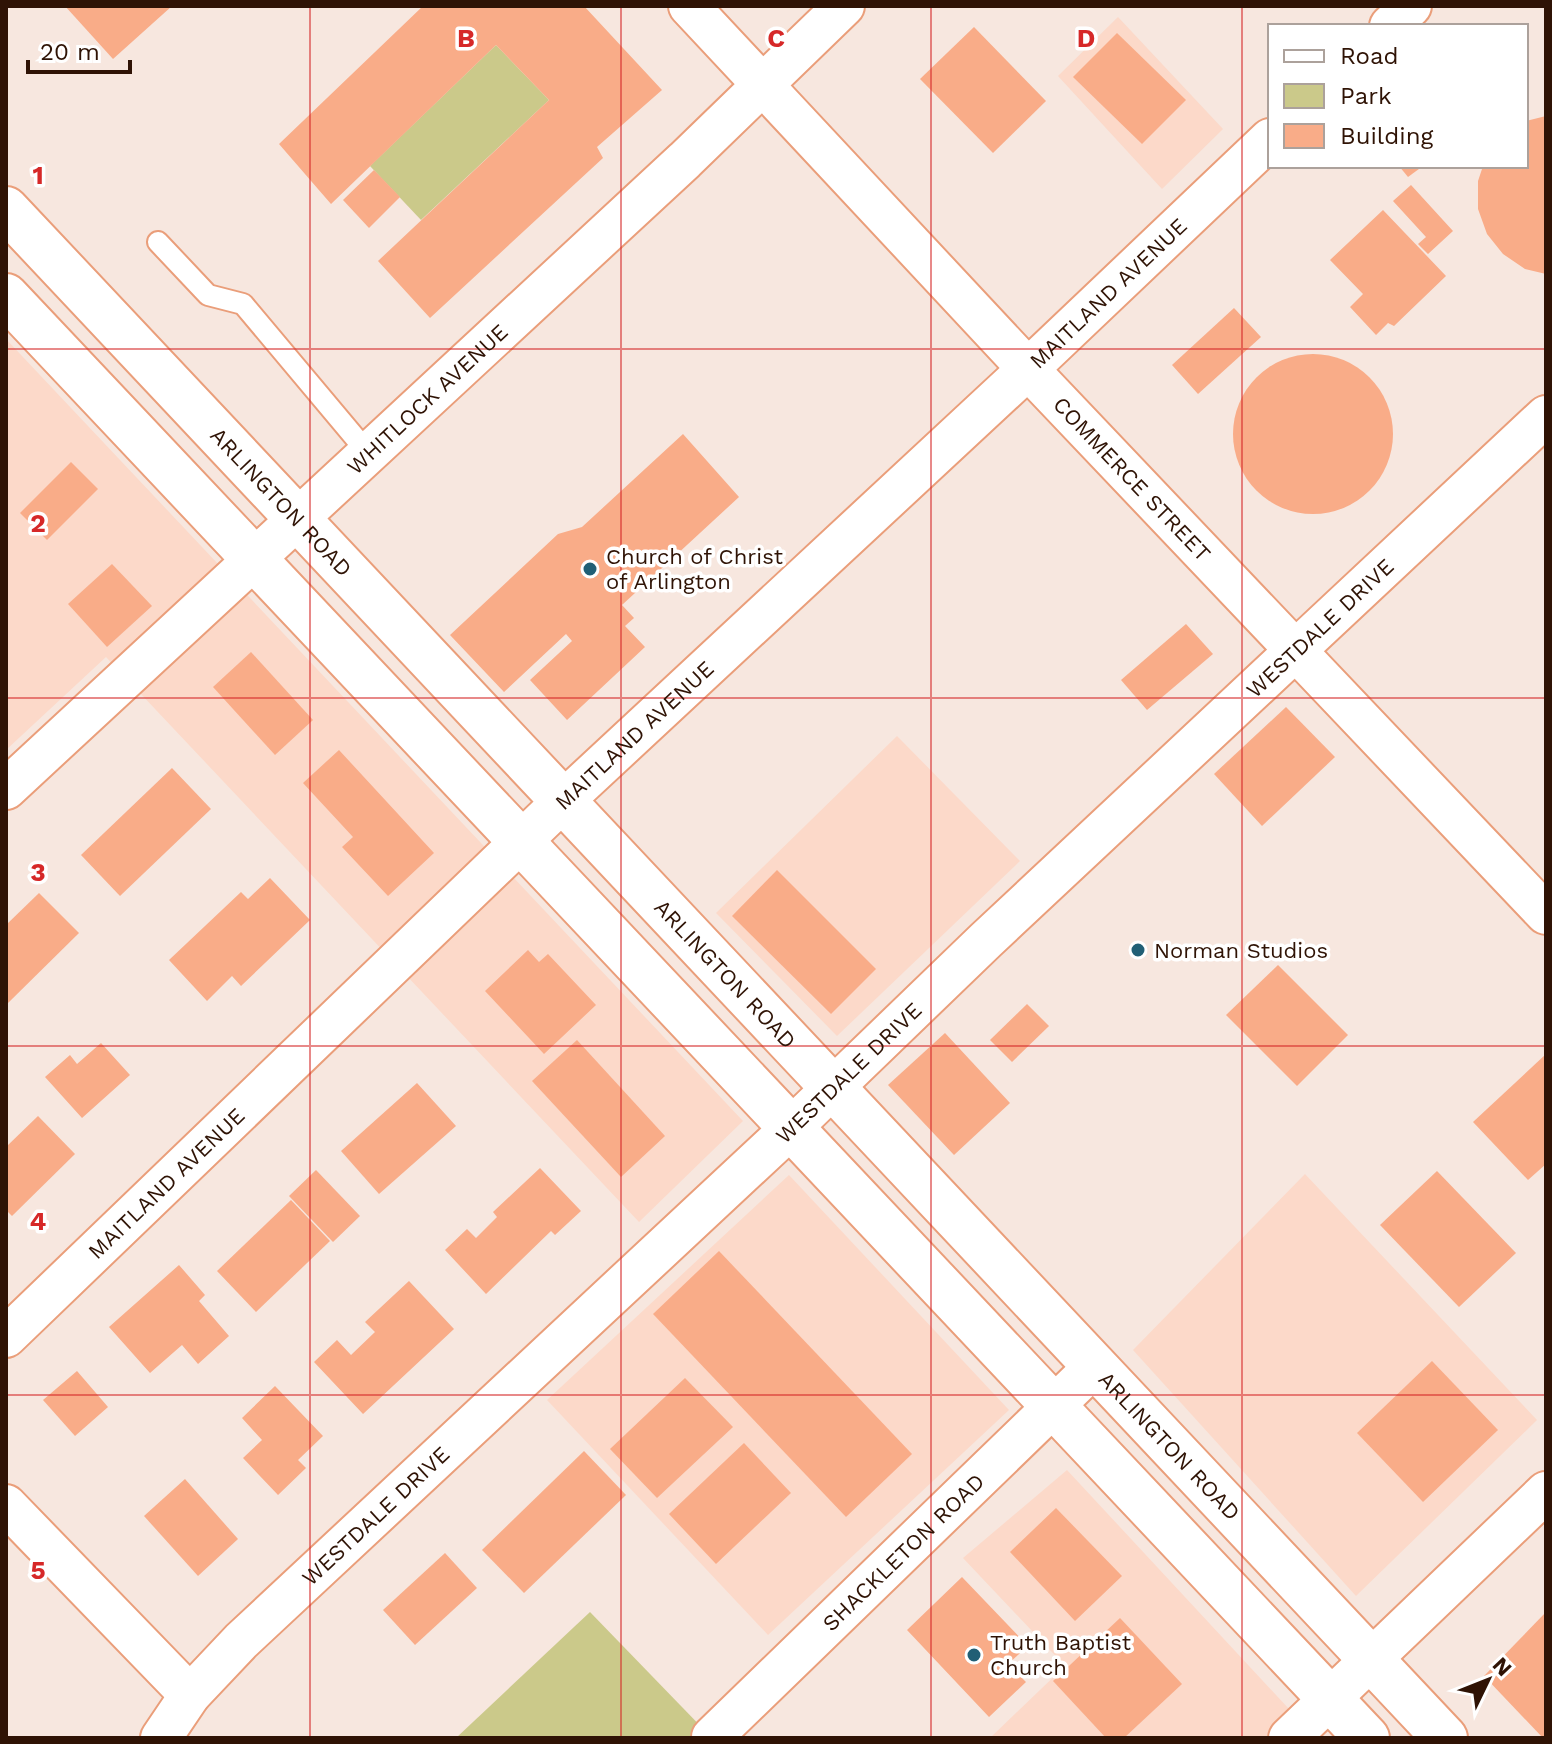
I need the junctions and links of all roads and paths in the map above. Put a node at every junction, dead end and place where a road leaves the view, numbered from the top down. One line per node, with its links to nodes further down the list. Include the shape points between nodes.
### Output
1 (689, 6): 5 (street, COMMERCE STREET)
2 (844, 6): 5 (street, WHITLOCK AVENUE)
3 (1411, 6): 4 (street)
4 (1392, 24)
5 (762, 83): 10 (street, COMMERCE STREET); 12 (street, WHITLOCK AVENUE)
6 (1268, 141): 10 (street, MAITLAND AVENUE)
7 (13, 231): 13 (main road, ARLINGTON ROAD)
8 (158, 242): 12 (lane, via 208,295 243,304)
9 (6, 296): 14 (main road)
10 (1028, 369): 15 (street, COMMERCE STREET); 17 (street, MAITLAND AVENUE)
11 (1546, 416): 15 (street, WESTDALE DRIVE)
12 (368, 453): 13 (street, WHITLOCK AVENUE)
13 (296, 519): 14 (street, WHITLOCK AVENUE); 17 (main road, ARLINGTON ROAD)
14 (256, 559): 16 (street, WHITLOCK AVENUE); 18 (main road)
15 (1297, 652): 19 (street, COMMERCE STREET); 20 (street, WESTDALE DRIVE)
16 (6, 789)
17 (562, 802): 18 (street, MAITLAND AVENUE); 20 (main road, ARLINGTON ROAD)
18 (521, 842): 21 (main road); 22 (street, MAITLAND AVENUE)
19 (1546, 914)
20 (833, 1088): 21 (street, WESTDALE DRIVE); 23 (main road, ARLINGTON ROAD)
21 (790, 1129): 24 (main road); 28 (street, WESTDALE DRIVE, via 241,1641)
22 (6, 1337)
23 (1096, 1365): 24 (street, SHACKLETON ROAD); 27 (main road, ARLINGTON ROAD)
24 (1056, 1407): 29 (main road); 30 (street, SHACKLETON ROAD)
25 (1546, 1492): 27 (street)
26 (6, 1505): 28 (street)
27 (1371, 1659): 29 (street); 34 (main road, ARLINGTON ROAD)
28 (190, 1695): 31 (street, WESTDALE DRIVE)
29 (1331, 1699): 32 (street); 33 (main road)
30 (712, 1737)
31 (161, 1738)
32 (1289, 1738)
33 (1367, 1738)
34 (1445, 1738)

